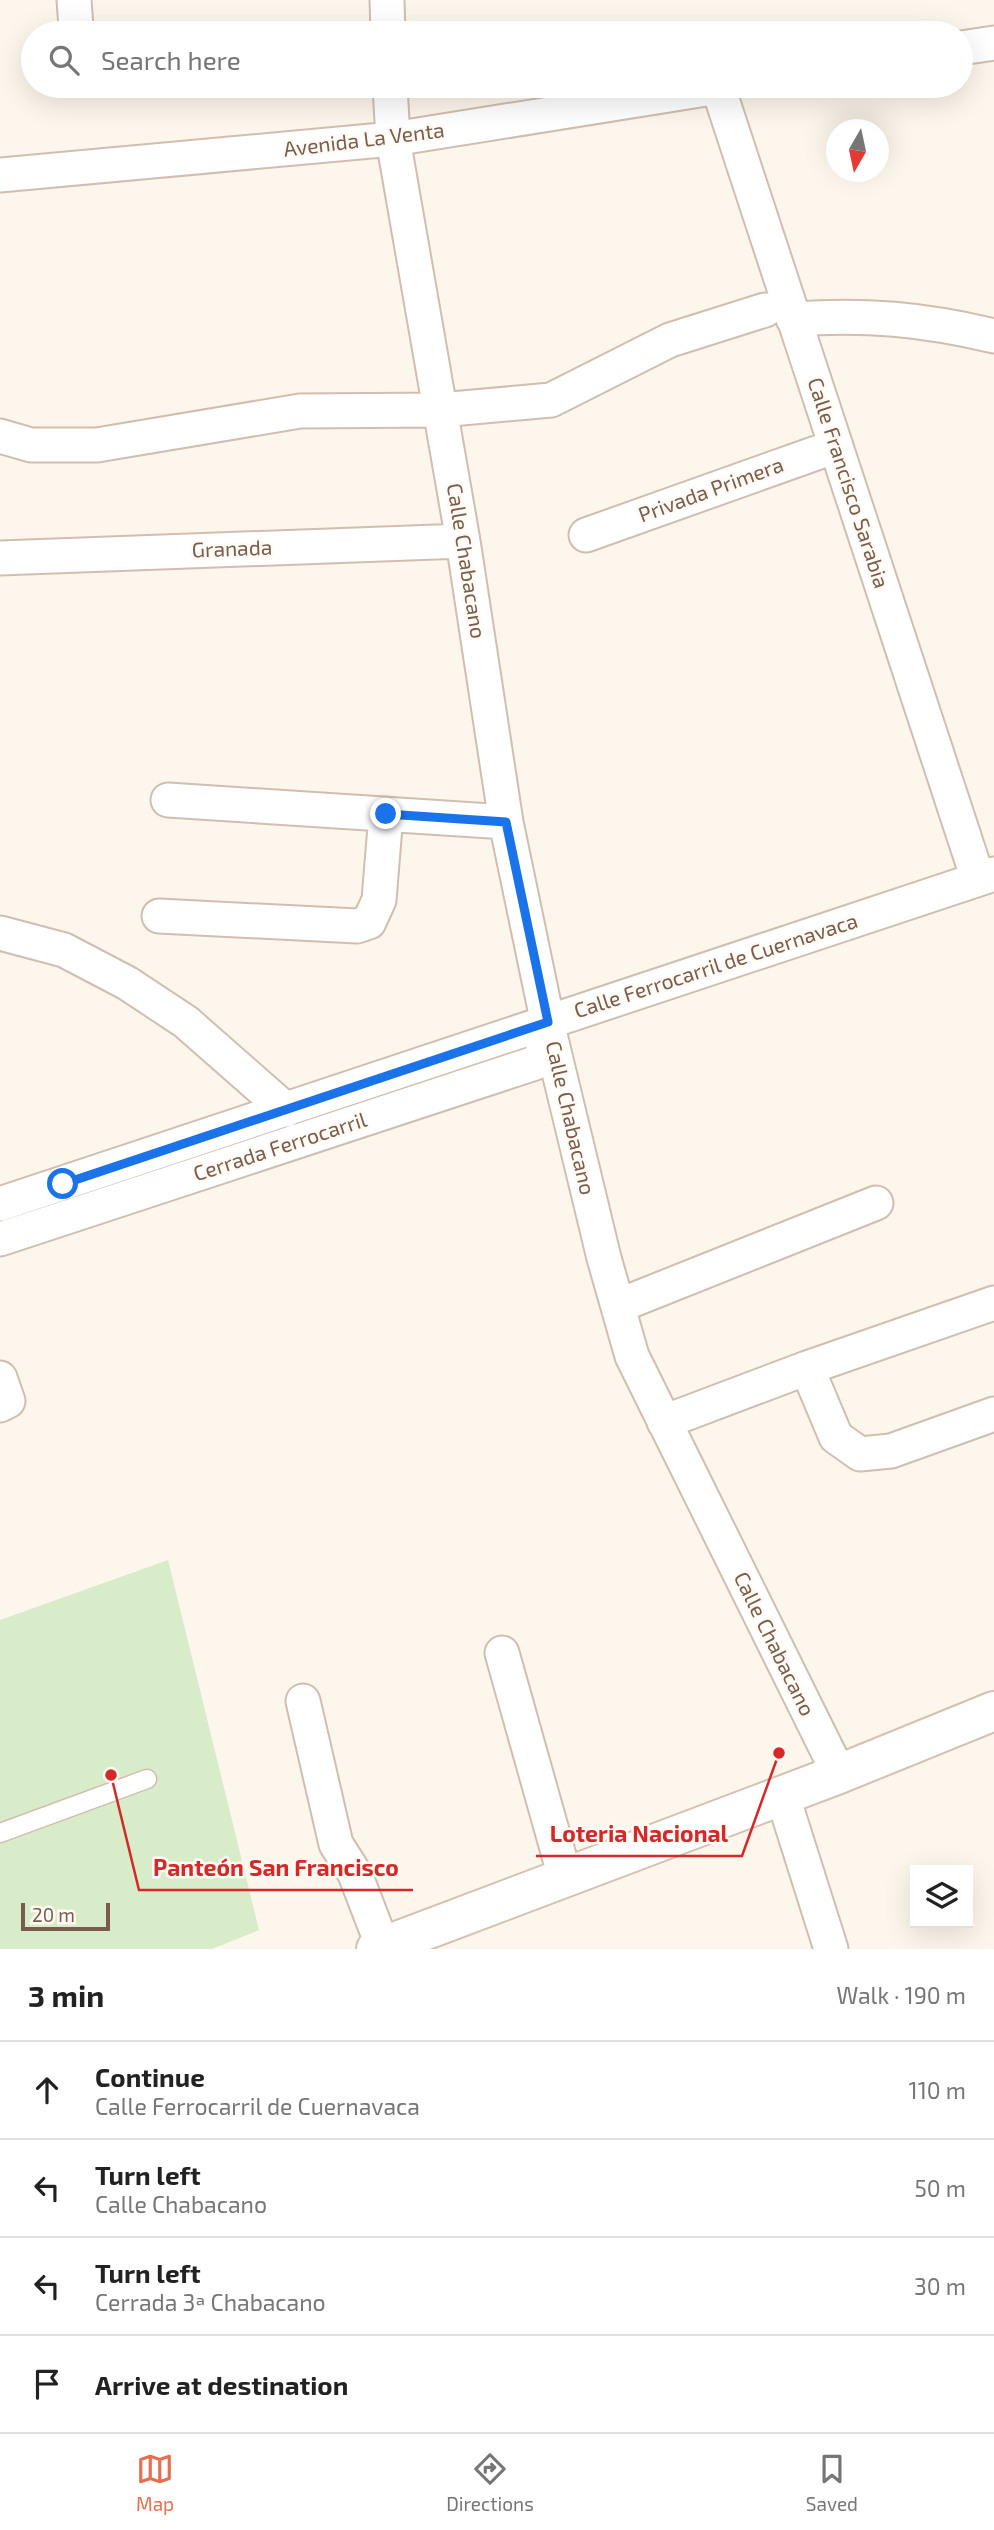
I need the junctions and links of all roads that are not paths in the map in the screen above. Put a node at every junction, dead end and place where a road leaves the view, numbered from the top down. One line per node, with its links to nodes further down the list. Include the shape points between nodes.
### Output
1 (387, 0): 2 (street)
2 (388, 21)
3 (994, 43): 4 (street)
4 (973, 46)
5 (391, 98): 8 (street, Calle Chabacano)
6 (648, 98): 8 (street, Avenida La Venta)
7 (725, 98): 10 (street, Calle Francisco Sarabia)
8 (393, 139): 9 (street, Avenida La Venta); 12 (street, Calle Chabacano)
9 (0, 175)
10 (779, 314): 11 (street, via 937,322); 12 (street, via 670,340 551,400); 14 (street, Calle Francisco Sarabia)
11 (994, 336)
12 (440, 410): 13 (street, via 300,411 97,445 31,444); 16 (street, Calle Chabacano)
13 (0, 436)
14 (836, 446): 15 (street, Privada Primera); 21 (street, Calle Francisco Sarabia)
15 (586, 535)
16 (463, 541): 17 (street, Granada); 20 (street, Calle Chabacano)
17 (0, 558)
18 (168, 800): 19 (street)
19 (386, 814): 20 (street); 22 (street, via 379,900 369,922 357,926)
20 (506, 822): 24 (street, Calle Chabacano)
21 (986, 877): 24 (street, Calle Ferrocarril de Cuernavaca)
22 (159, 916)
23 (0, 933): 25 (street, via 64,950 127,983 186,1021)
24 (550, 1033): 25 (street, Calle Ferrocarril de Cuernavaca); 28 (street, Cerrada Ferrocarril, via 535,1063); 30 (street, Calle Chabacano)
25 (286, 1110): 27 (street, Calle Ferrocarril de Cuernavaca)
26 (876, 1203): 30 (street)
27 (0, 1204)
28 (0, 1239)
29 (994, 1303): 31 (street)
30 (618, 1306): 35 (street, Calle Chabacano, via 632,1356)
31 (807, 1368): 34 (street, via 836,1437 860,1454 891,1451); 35 (street)
32 (0, 1378): 33 (street, via 8,1401)
33 (0, 1405)
34 (994, 1414)
35 (664, 1422): 39 (street, Calle Chabacano)
36 (502, 1653): 43 (street)
37 (303, 1701): 44 (street, via 337,1844 355,1874)
38 (994, 1711): 39 (street)
39 (839, 1774): 41 (street)
40 (147, 1779): 42 (lane)
41 (782, 1794): 43 (street); 45 (street)
42 (0, 1833)
43 (565, 1877): 44 (street)
44 (380, 1948)
45 (831, 1949)

